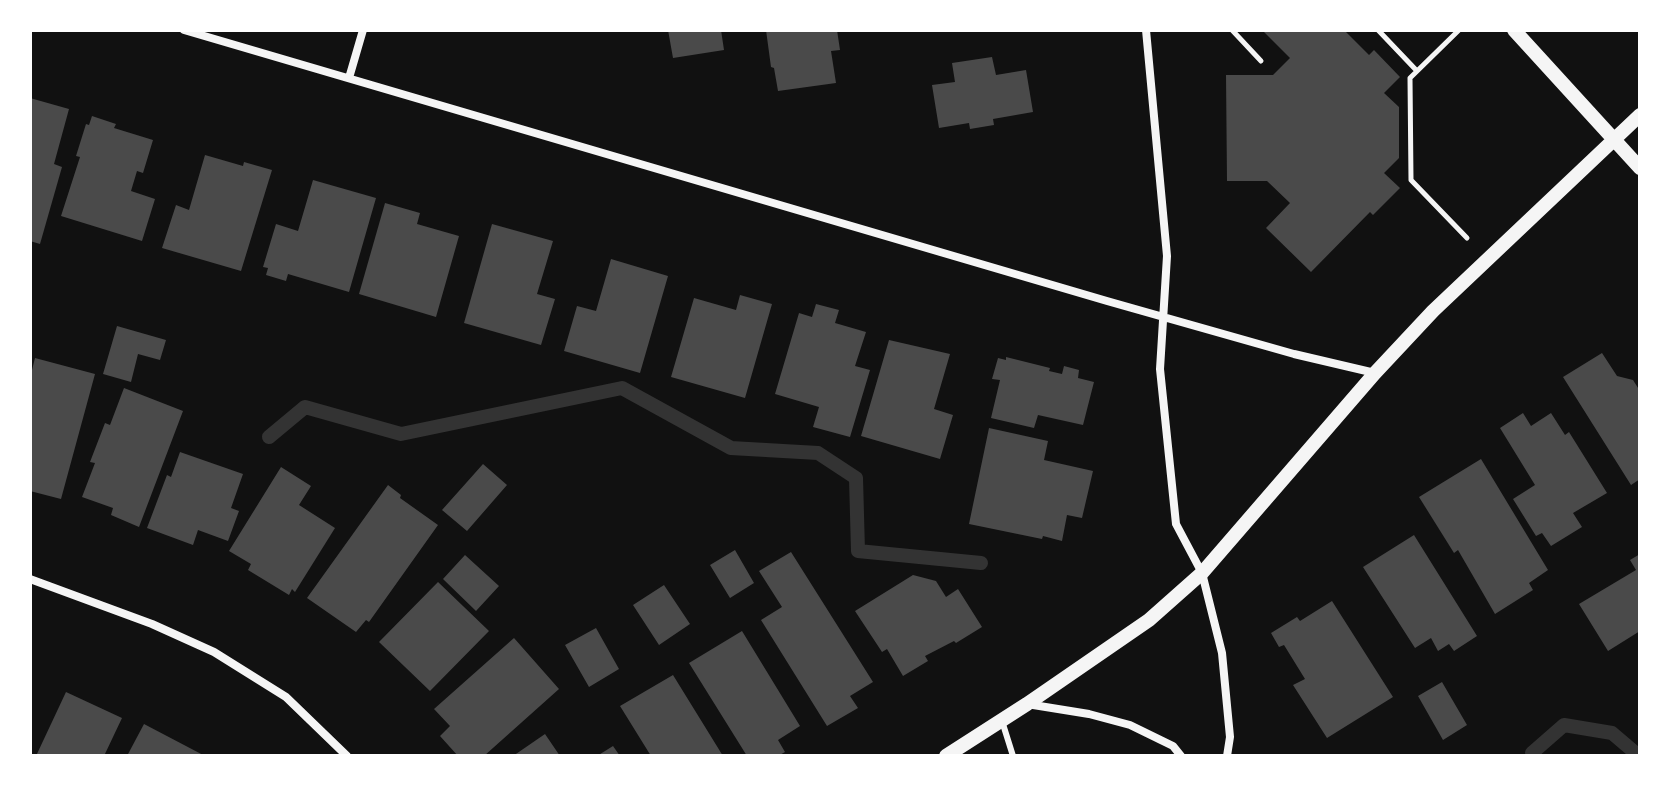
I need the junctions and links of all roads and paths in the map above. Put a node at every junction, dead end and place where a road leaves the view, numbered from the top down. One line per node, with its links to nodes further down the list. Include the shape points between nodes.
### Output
1 (184, 30): 10 (street)
2 (363, 30): 10 (street)
3 (1146, 30): 15 (street, via 1167,256)
4 (1232, 30): 8 (path)
5 (1378, 30): 9 (path)
6 (1459, 30): 9 (path)
7 (1514, 30): 12 (street)
8 (1261, 61)
9 (1417, 71): 14 (path, via 1410,78 1411,180)
10 (349, 78): 15 (street)
11 (1640, 115): 12 (street)
12 (1614, 140): 13 (street); 14 (street)
13 (1640, 168)
14 (1487, 259): 16 (street)
15 (1163, 317): 16 (street); 17 (street, via 1160,369 1176,524)
16 (1375, 373): 17 (street)
17 (1202, 573): 19 (street, via 1149,620); 25 (street, via 1222,653)
18 (30, 579): 21 (street, via 214,652 286,697)
19 (1027, 704): 20 (street); 24 (street, via 1130,725 1173,746)
20 (1001, 720): 22 (street); 23 (lane)
21 (347, 756)
22 (946, 756)
23 (1013, 756)
24 (1181, 756)
25 (1227, 756)

